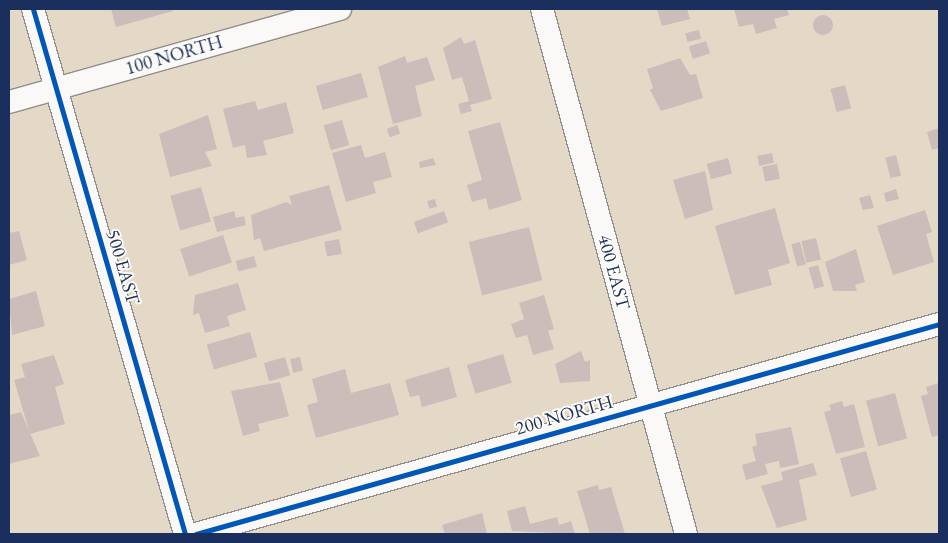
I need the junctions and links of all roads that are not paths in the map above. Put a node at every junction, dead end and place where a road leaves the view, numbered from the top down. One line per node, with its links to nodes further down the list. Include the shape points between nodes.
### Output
1 (33, 9): 4 (street, 500 EAST)
2 (340, 9): 4 (street, 100 NORTH)
3 (542, 9): 7 (street, 400 EAST)
4 (55, 88): 5 (street, 100 NORTH); 8 (street, 500 EAST)
5 (9, 102)
6 (939, 324): 7 (street, 200 NORTH)
7 (650, 406): 9 (street, 200 NORTH); 10 (street, 400 EAST)
8 (185, 534)
9 (196, 534)
10 (686, 534)

